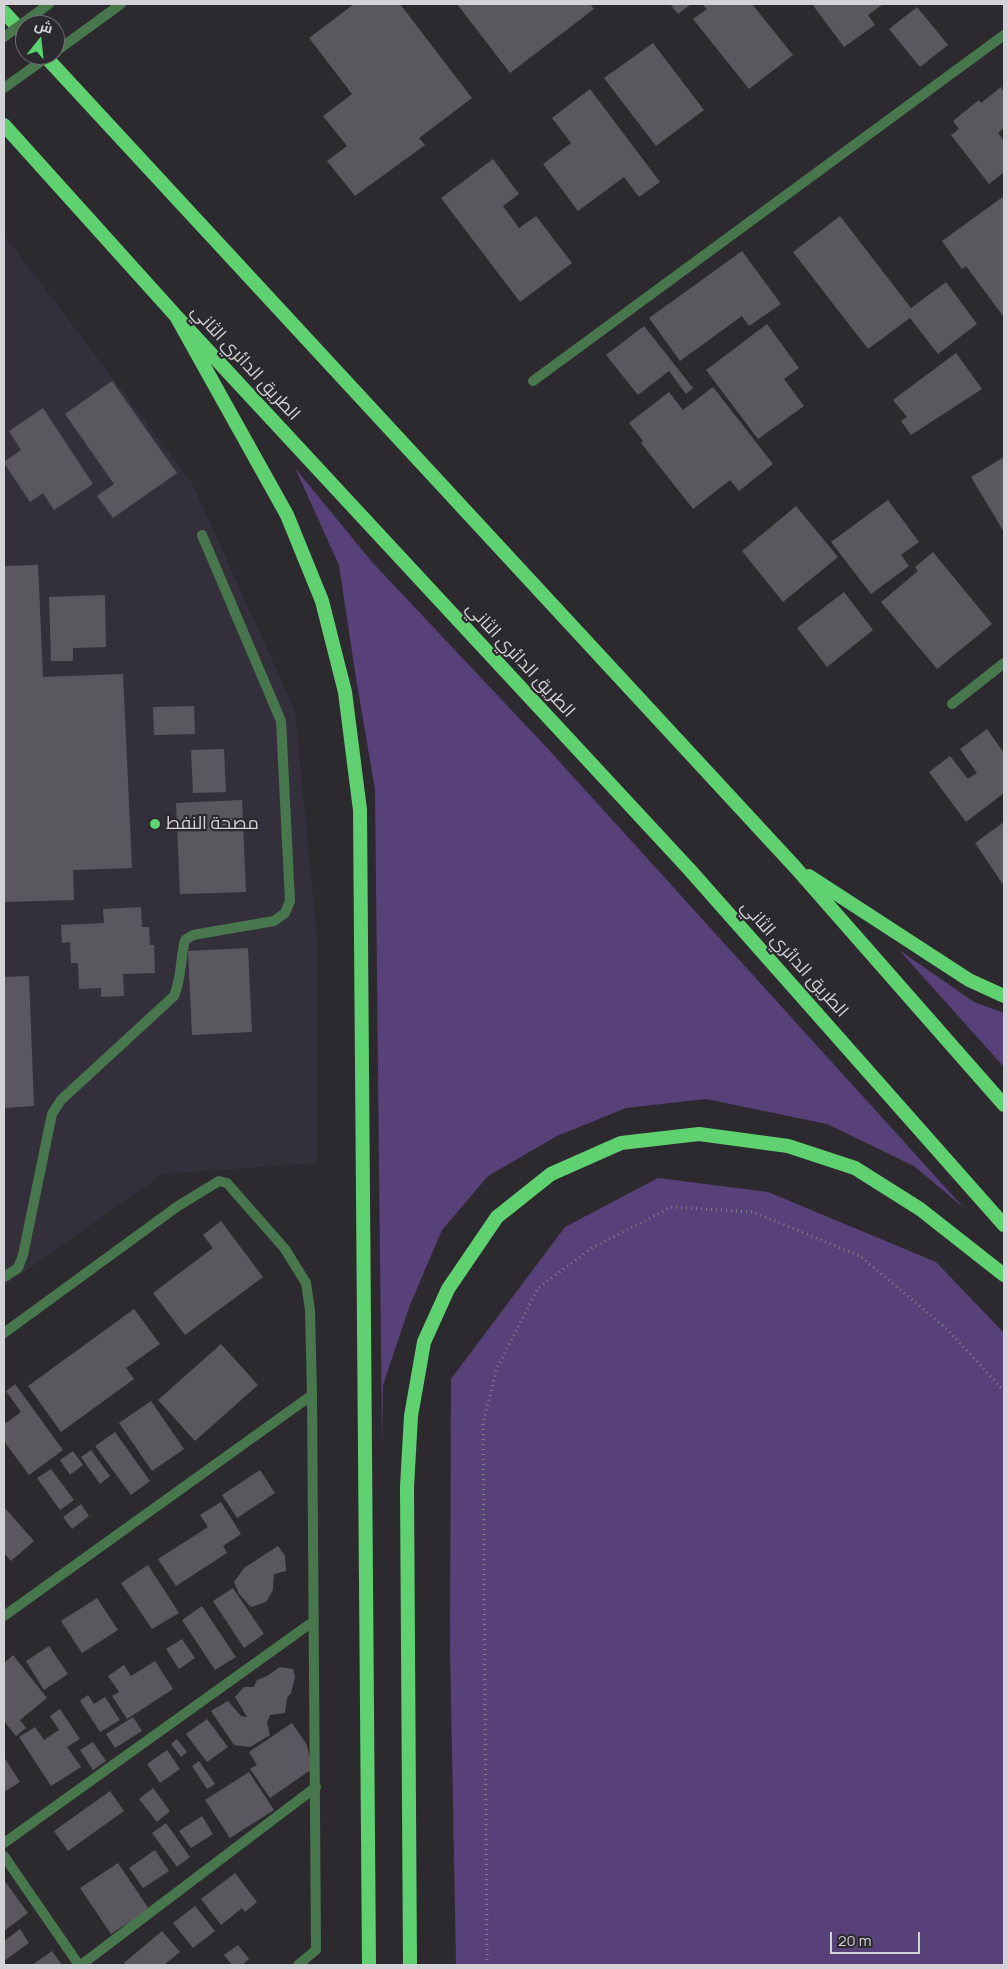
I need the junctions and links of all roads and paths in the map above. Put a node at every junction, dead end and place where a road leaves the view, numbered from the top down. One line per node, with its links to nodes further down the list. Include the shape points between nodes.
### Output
1 (49, 4): 6 (street, bridge)
2 (121, 4): 7 (street)
3 (4, 12): 4 (highway)
4 (15, 24)
5 (1004, 35): 13 (street)
6 (4, 37)
7 (65, 45)
8 (36, 65): 10 (street, bridge)
9 (53, 65): 17 (highway)
10 (4, 88)
11 (4, 125): 12 (highway, الطريق الدائري الثاني)
12 (176, 316): 20 (highway, الطريق الدائري الثاني, via 689,869); 33 (highway, via 288,515 322,601 345,692 360,810)
13 (533, 381)
14 (202, 535): 22 (street, via 281,720 290,901 284,913 274,921 193,935 185,940 179,985 174,996 61,1100 52,1114 23,1255 18,1268)
15 (1004, 663): 16 (street)
16 (952, 704)
17 (795, 867): 18 (highway, via 969,980); 19 (highway)
18 (1004, 996)
19 (1004, 1105)
20 (1004, 1225)
21 (1004, 1275): 34 (highway, via 920,1209 855,1168 788,1146 699,1134 621,1144 551,1174 497,1217 448,1289 424,1342 412,1416 407,1487)
22 (4, 1277)
23 (4, 1333): 25 (street, via 178,1206 219,1181 227,1183 285,1249 306,1283 310,1310)
24 (1004, 1391): 35 (path, via 947,1329 860,1256 753,1212 671,1207 592,1248 538,1288 497,1368 483,1423)
25 (312, 1395): 26 (street); 27 (street)
26 (4, 1616)
27 (314, 1621): 28 (street); 29 (street)
28 (316, 1787): 31 (street); 32 (street, via 316,1950)
29 (4, 1842)
30 (4, 1856): 31 (street)
31 (80, 1965)
32 (298, 1965)
33 (370, 1965)
34 (410, 1965)
35 (486, 1965)

